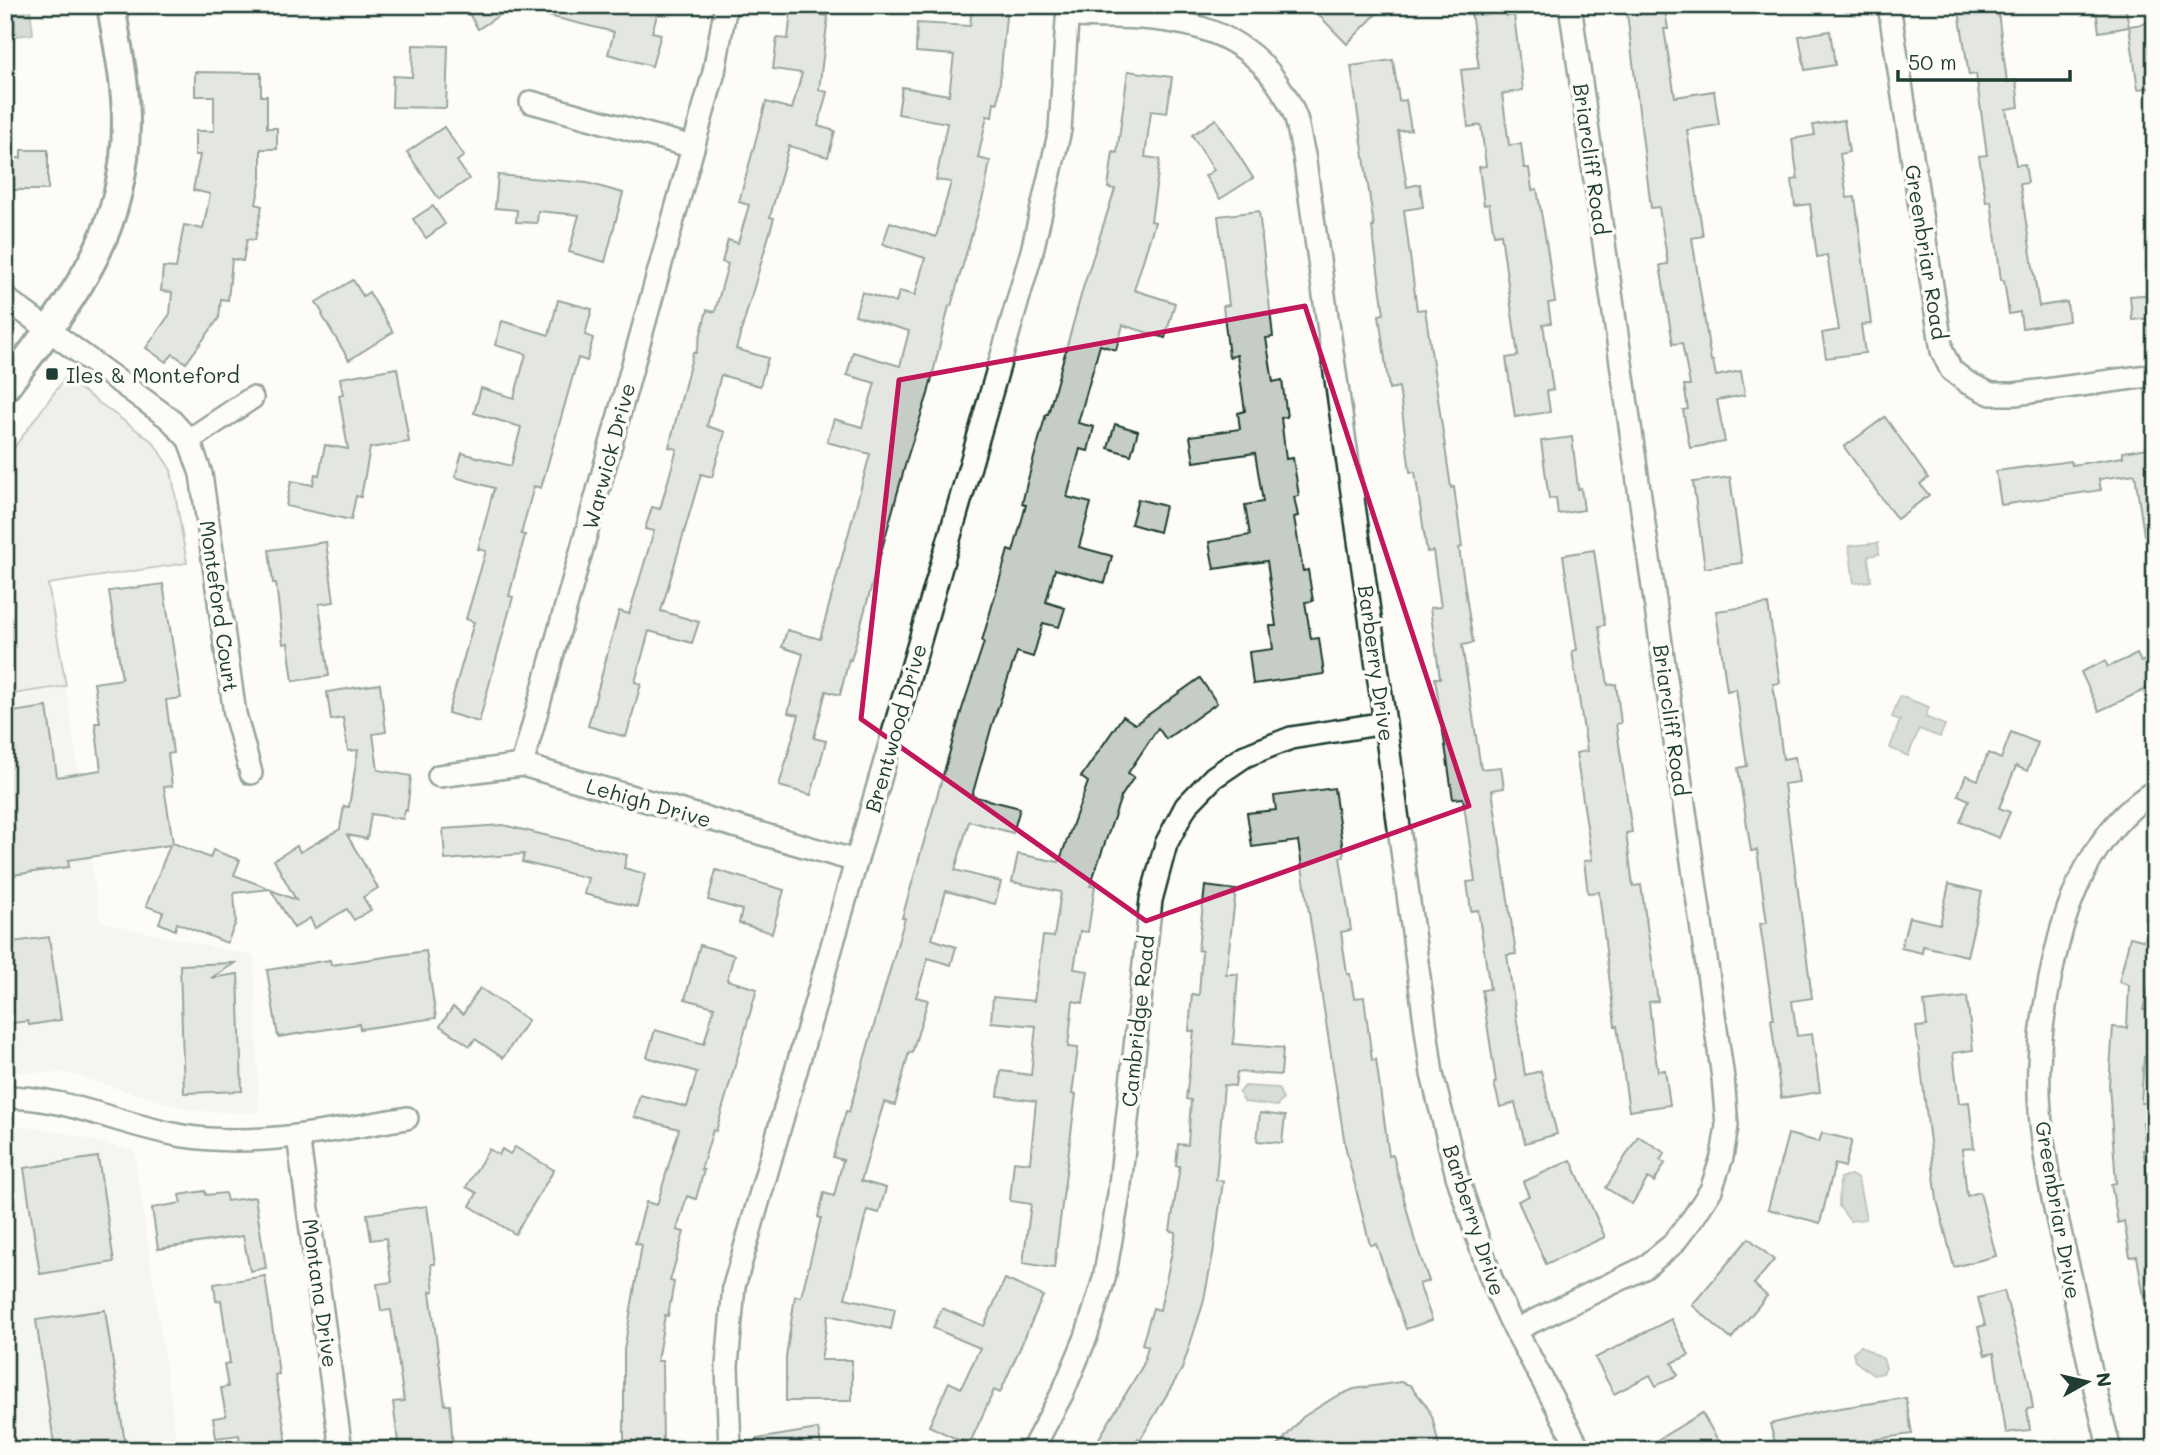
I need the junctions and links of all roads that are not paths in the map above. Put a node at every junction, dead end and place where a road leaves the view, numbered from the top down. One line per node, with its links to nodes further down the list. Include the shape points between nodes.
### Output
1 (111, 5): 9 (street, via 126,122 114,215 84,280)
2 (726, 5): 7 (street, Warwick Drive, via 715,72)
3 (1570, 5): 23 (street, Briarcliff Road, via 1727,1126 1711,1190 1673,1244 1644,1268)
4 (1889, 5): 10 (street, Greenbriar Road, via 1942,351 1951,370 1991,394)
5 (1068, 11): 14 (street, Barberry Drive, via 1179,21 1231,39 1257,58 1282,88 1296,117); 19 (street, Brentwood Drive, via 1060,130 1032,251)
6 (531, 102): 7 (street)
7 (693, 147): 15 (street, Warwick Drive)
8 (5, 298): 9 (street, Monteford Court)
9 (48, 330): 11 (street); 13 (street, Monteford Court, via 170,419)
10 (2155, 375)
11 (5, 388)
12 (252, 398): 13 (street)
13 (189, 440): 16 (street, Monteford Court, via 201,474 235,714)
14 (1385, 723): 23 (street, Barberry Drive, via 1432,1074 1457,1177 1491,1278); 26 (street, Cambridge Road, via 1291,738 1245,756 1185,806 1166,844 1151,900 1119,1195 1104,1279 1063,1392)
15 (523, 765): 17 (street, Lehigh Drive); 19 (street, Lehigh Drive)
16 (251, 773)
17 (439, 776)
18 (2155, 791): 28 (street, Greenbriar Drive, via 2111,831 2071,896 2044,1005 2039,1066 2046,1160)
19 (856, 861): 25 (street, Brentwood Drive, via 734,1286 726,1366)
20 (5, 1097): 22 (street, via 51,1101 186,1137 259,1140)
21 (407, 1118): 22 (street)
22 (298, 1136): 24 (street, Montana Drive)
23 (1515, 1330): 27 (street, Barberry Drive)
24 (341, 1450)
25 (730, 1450)
26 (1032, 1450)
27 (1580, 1450)
28 (2110, 1450)

